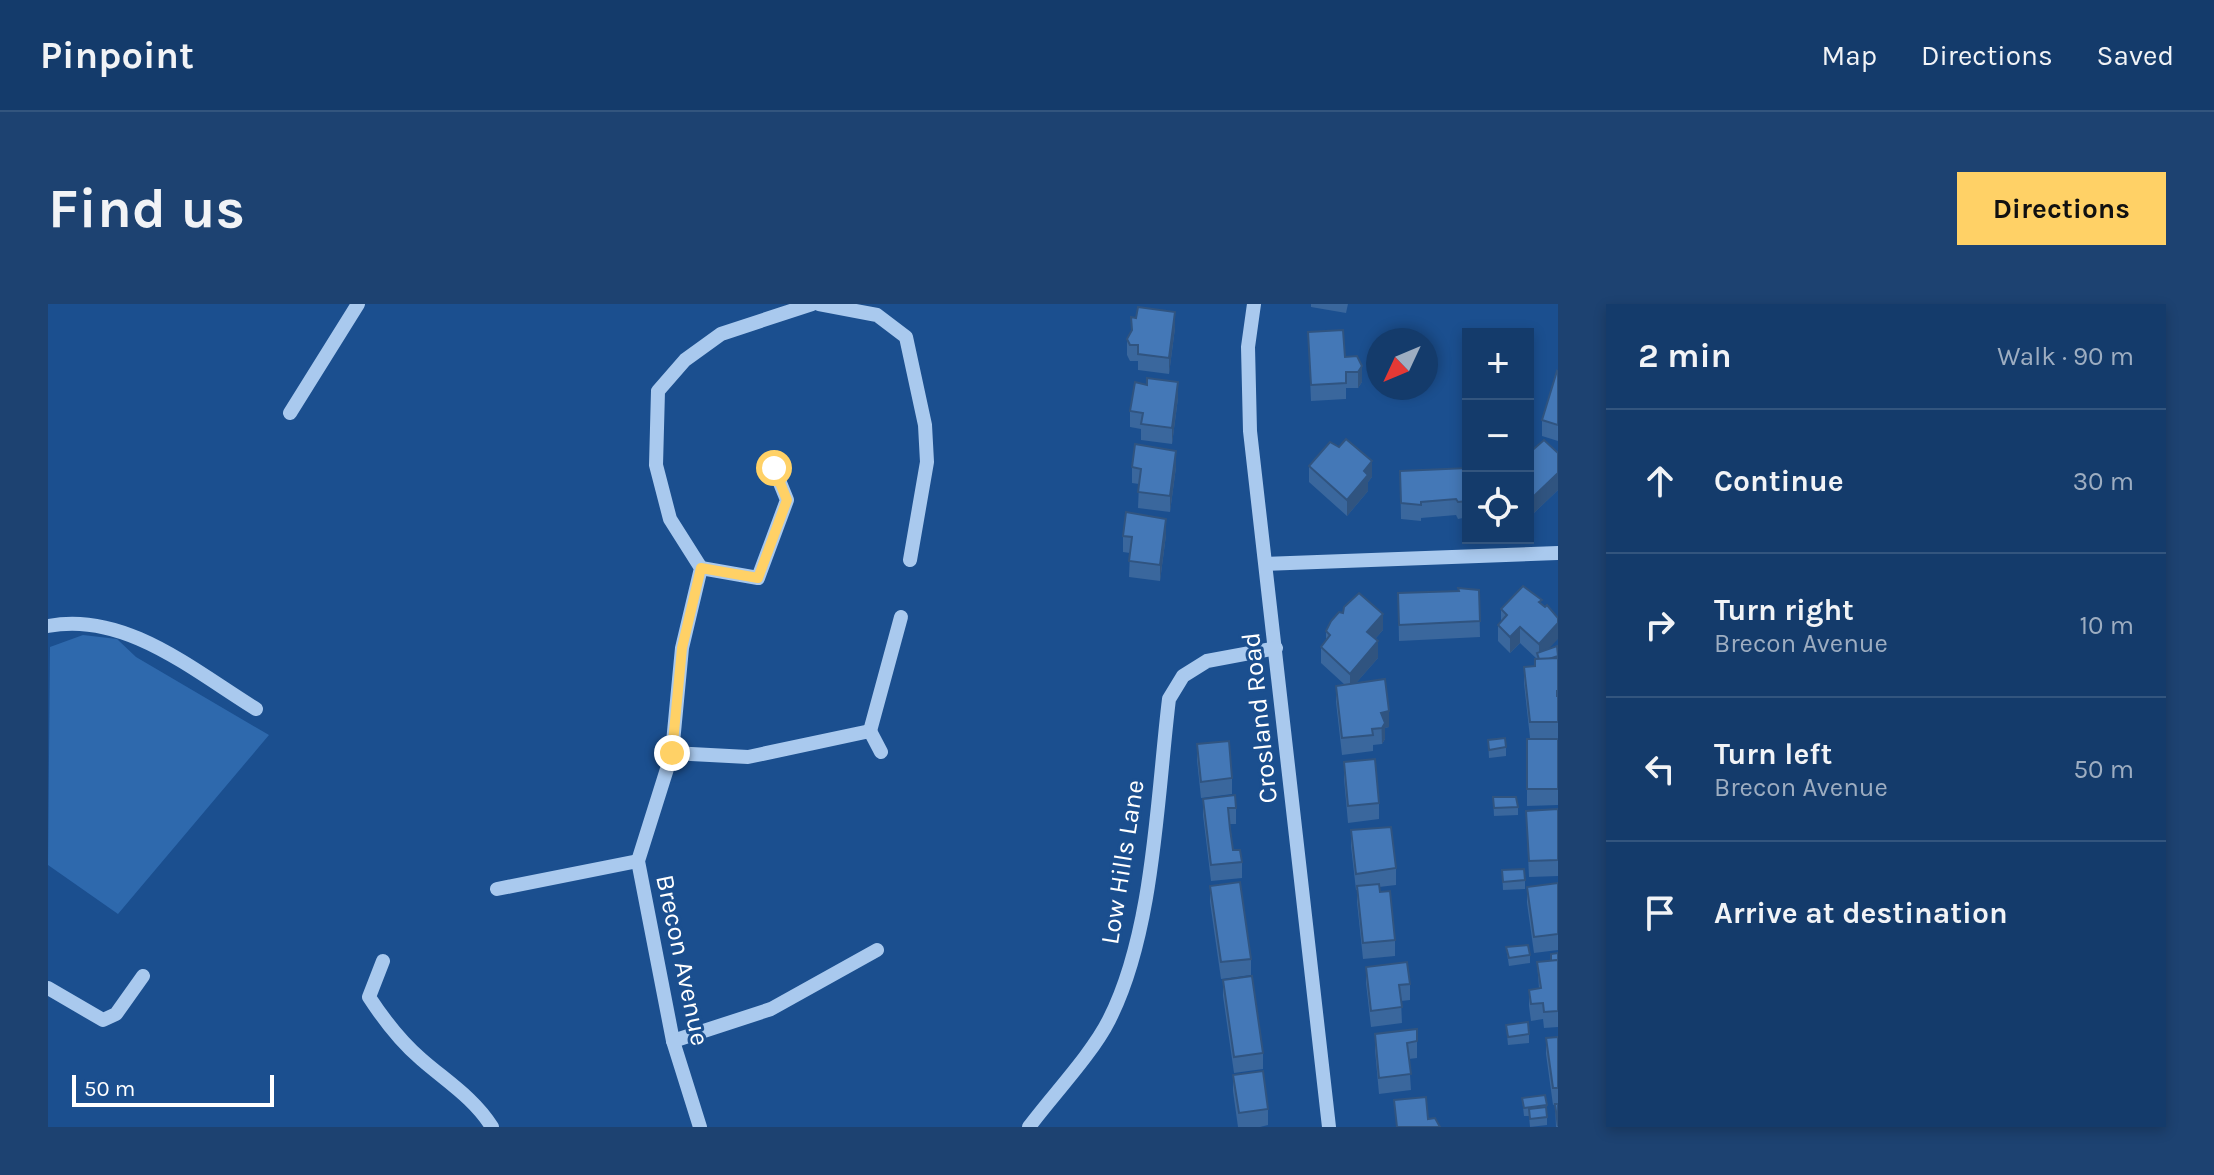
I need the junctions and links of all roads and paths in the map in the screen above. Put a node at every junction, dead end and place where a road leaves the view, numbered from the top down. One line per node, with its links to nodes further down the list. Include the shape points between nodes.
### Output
1 (358, 304): 5 (street)
2 (812, 304): 10 (street, via 721,334 685,360 658,391 656,465 670,519)
3 (819, 304): 8 (street, via 877,315 906,337 925,425 927,462)
4 (1254, 304): 9 (street, Crosland Road, via 1248,347 1250,431)
5 (290, 413)
6 (774, 468): 10 (street, via 787,500 758,578)
7 (1558, 553): 9 (street)
8 (910, 560)
9 (1266, 564): 13 (street, Crosland Road)
10 (701, 568): 17 (street, Brecon Avenue, via 682,648)
11 (901, 617): 15 (street)
12 (48, 626): 14 (street, via 69,622 135,635)
13 (1276, 648): 27 (street, Low Hills Lane, via 1207,661 1183,676 1169,699 1133,954 1109,1021); 28 (street, Crosland Road)
14 (256, 709)
15 (870, 731): 16 (street); 17 (street, via 748,757)
16 (881, 752)
17 (672, 753): 18 (street, Brecon Avenue)
18 (638, 861): 19 (street); 24 (street, Brecon Avenue)
19 (497, 889)
20 (877, 950): 24 (street, via 771,1009)
21 (383, 961): 25 (street, via 369,997 388,1025 458,1086)
22 (143, 976): 23 (street, via 116,1014 103,1020)
23 (48, 988)
24 (673, 1041): 26 (street, Brecon Avenue)
25 (492, 1127)
26 (700, 1127)
27 (1029, 1127)
28 (1329, 1127)

